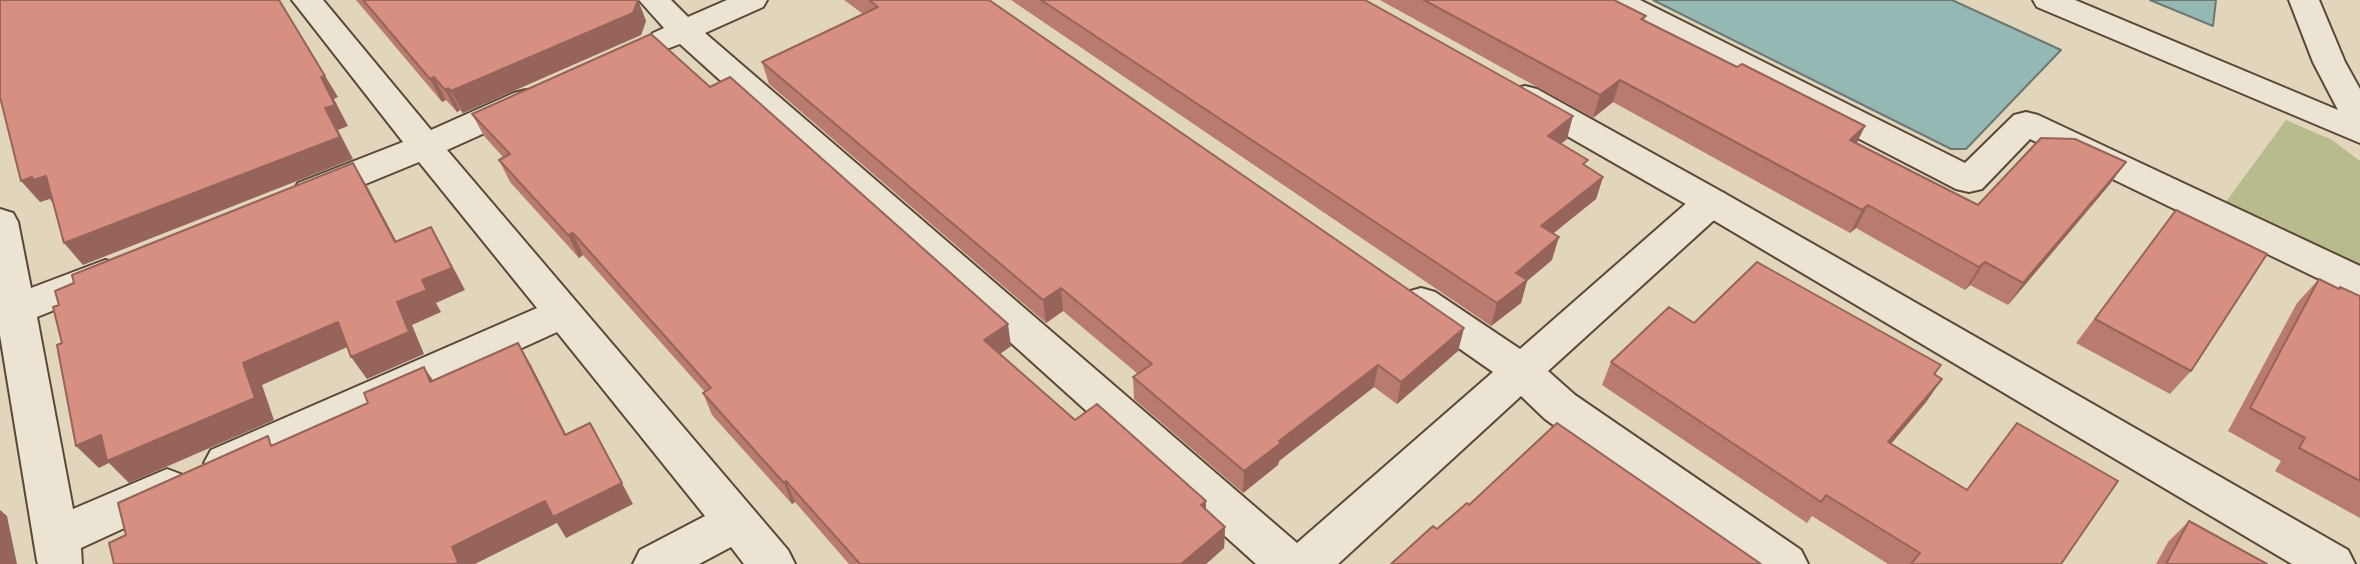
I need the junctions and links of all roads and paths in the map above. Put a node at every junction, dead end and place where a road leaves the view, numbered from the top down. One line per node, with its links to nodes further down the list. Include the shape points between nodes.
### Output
1 (307, 0): 13 (street)
2 (654, 0): 7 (street)
3 (752, 0): 7 (street)
4 (1616, 0): 18 (street, via 1969,180 2026,123)
5 (2048, 0): 12 (street)
6 (2304, 0): 11 (street, via 2329,62)
7 (684, 31): 8 (street); 27 (street)
8 (635, 53)
9 (1496, 81): 15 (street)
10 (548, 91): 13 (street)
11 (2360, 120)
12 (2360, 132)
13 (425, 146): 14 (street); 21 (street)
14 (284, 202)
15 (1711, 202): 22 (street); 30 (street)
16 (0, 222): 20 (street)
17 (130, 264): 20 (street)
18 (2360, 282)
19 (1396, 284): 22 (street)
20 (7, 313): 24 (street)
21 (563, 313): 23 (street); 24 (street)
22 (1521, 371): 28 (street); 29 (street, via 1560,407)
23 (737, 522): 25 (street); 26 (street)
24 (58, 551)
25 (656, 564)
26 (772, 564)
27 (1288, 564)
28 (1306, 564)
29 (1785, 564)
30 (2332, 564)

